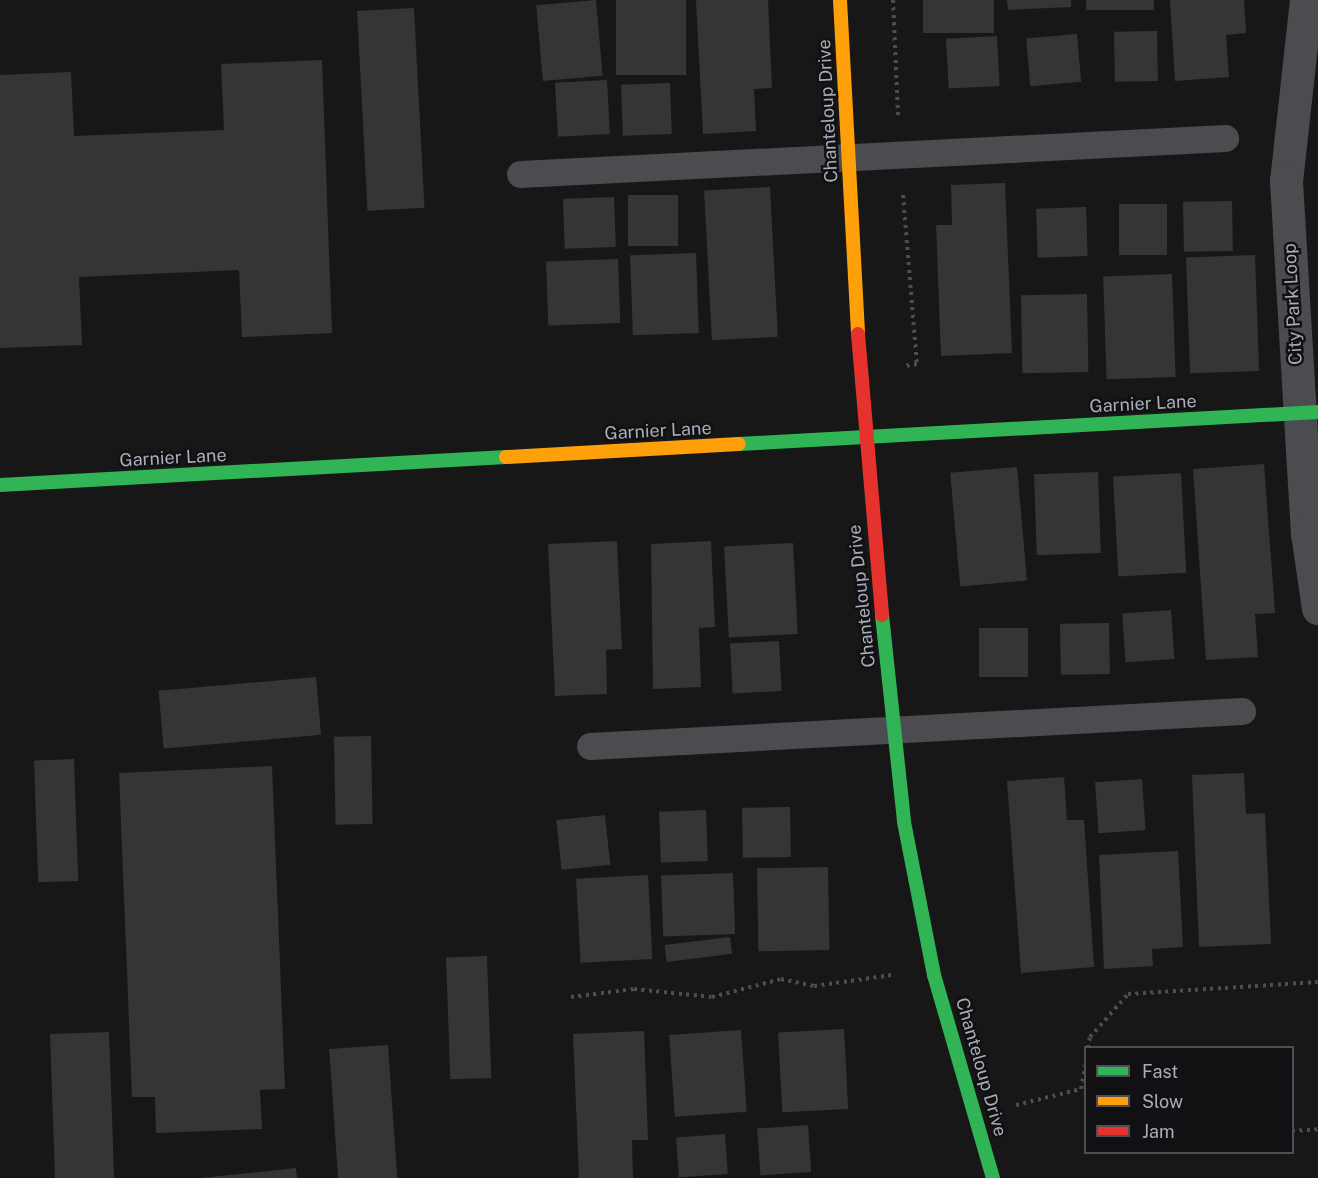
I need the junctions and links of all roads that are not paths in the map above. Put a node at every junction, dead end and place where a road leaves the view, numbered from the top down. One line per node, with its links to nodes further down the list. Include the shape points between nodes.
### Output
1 (840, 0): 4 (street, Chanteloup Drive)
2 (1306, 0): 6 (street, City Park Loop, via 1286,181)
3 (1225, 138): 4 (lane)
4 (849, 161): 5 (lane); 7 (street, Chanteloup Drive)
5 (520, 174)
6 (1309, 413): 7 (street, Garnier Lane); 9 (street, City Park Loop)
7 (864, 438): 8 (street, Garnier Lane); 11 (street, Chanteloup Drive)
8 (0, 485)
9 (1318, 608)
10 (1242, 711): 11 (lane)
11 (895, 730): 12 (lane); 13 (street, Chanteloup Drive, via 904,822 934,975)
12 (590, 747)
13 (993, 1178)

